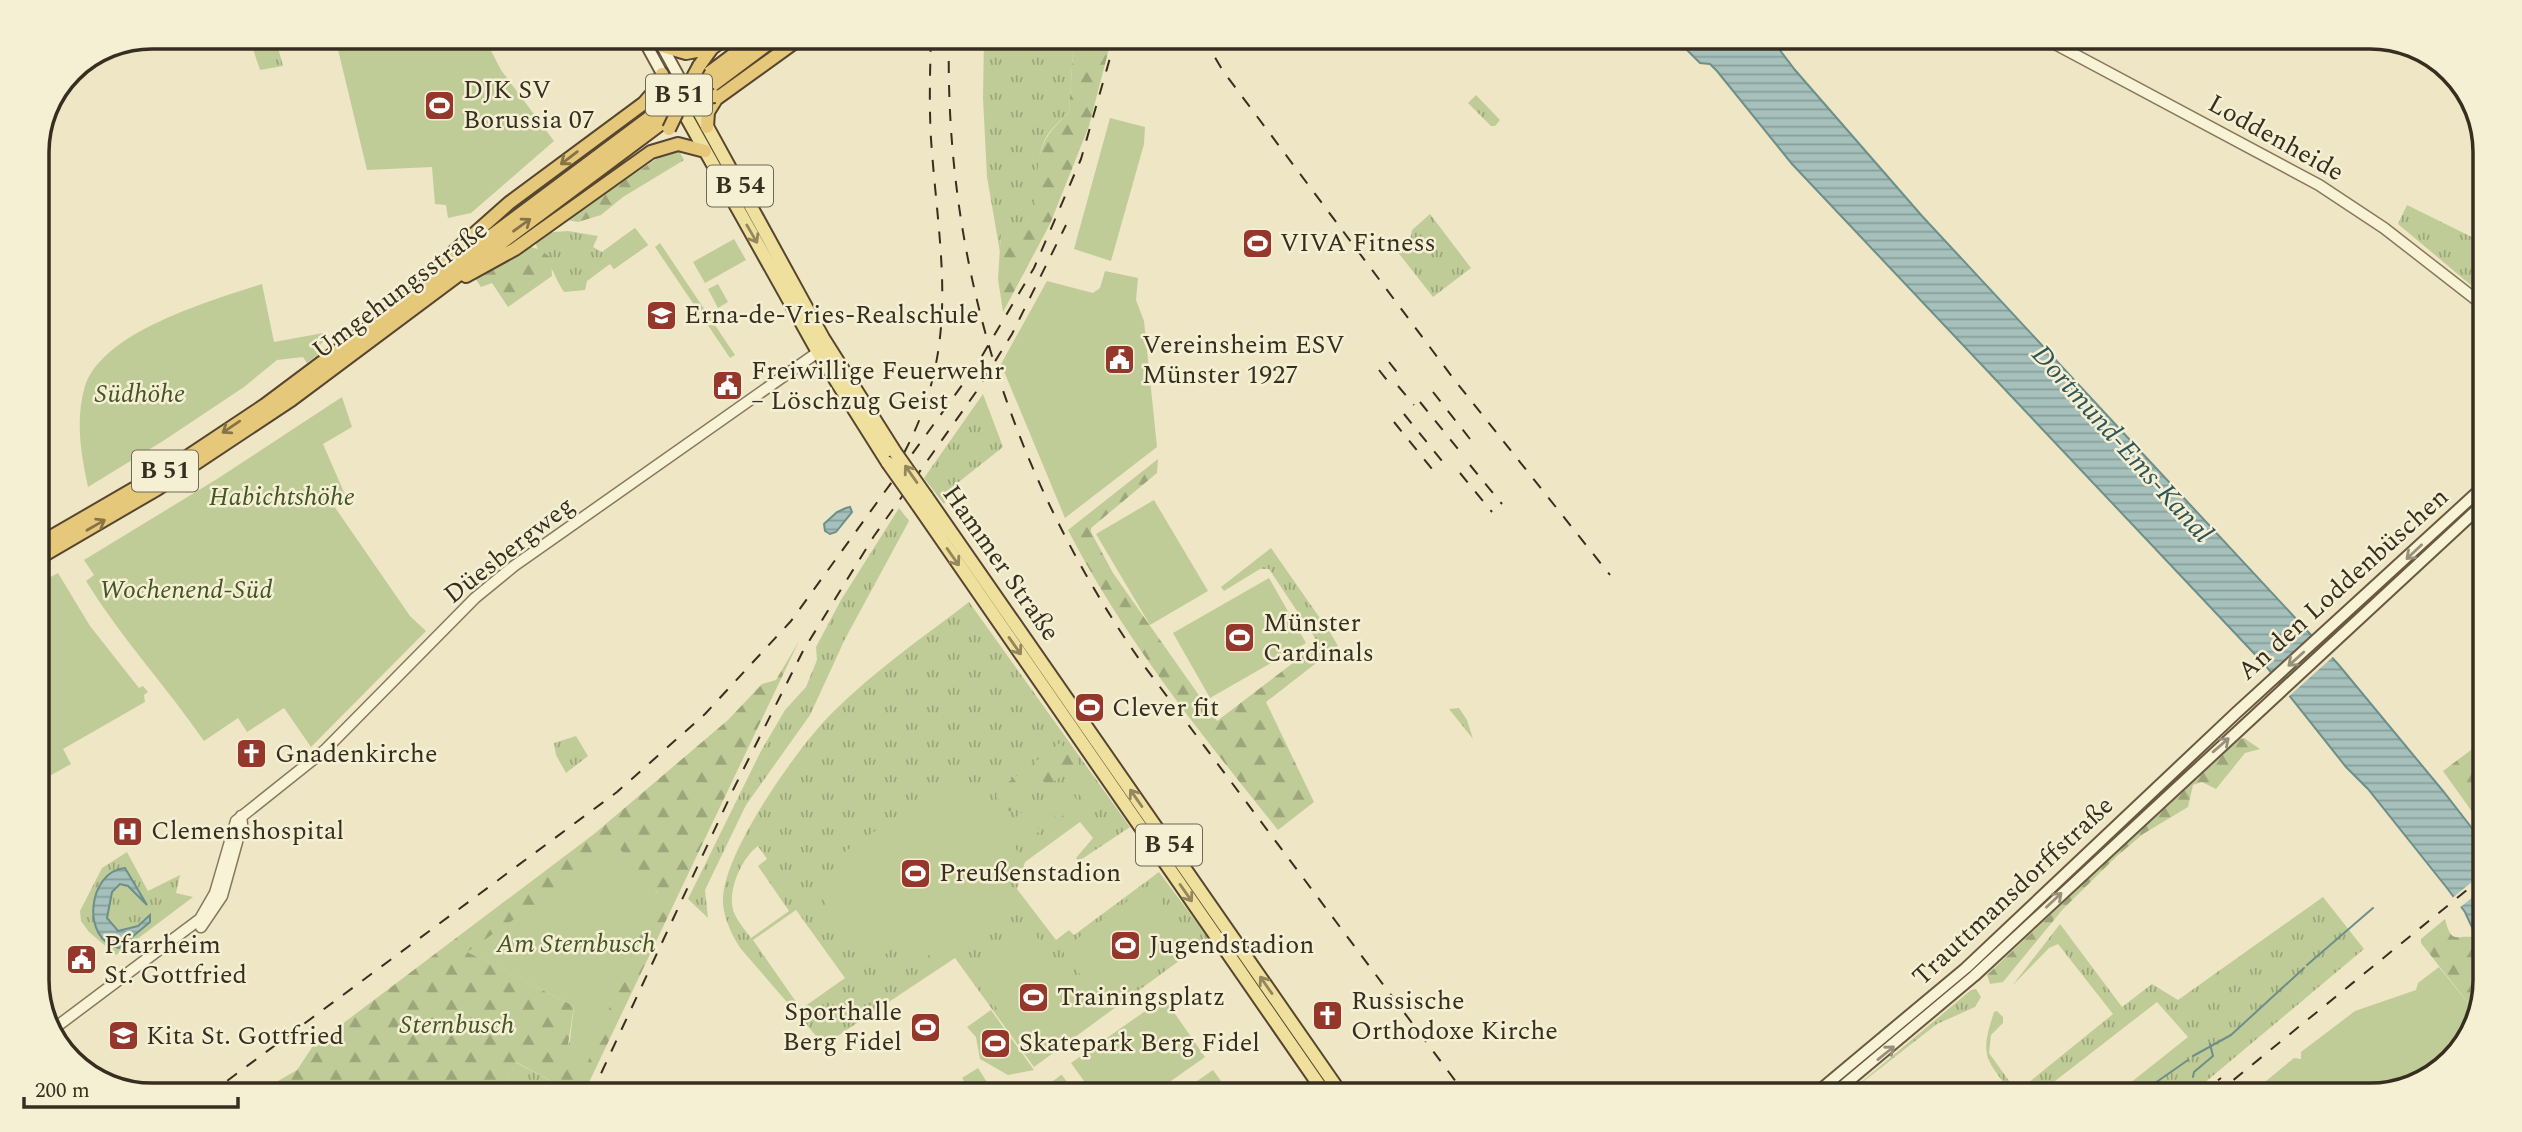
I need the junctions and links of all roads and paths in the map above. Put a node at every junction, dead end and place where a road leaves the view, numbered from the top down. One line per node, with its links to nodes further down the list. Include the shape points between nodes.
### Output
1 (649, 49): 10 (main road, Hammer Straße)
2 (664, 49): 13 (main road, Hammer Straße, bridge, via 680,77)
3 (677, 49): 4 (highway, via 686,53)
4 (707, 49)
5 (711, 49): 13 (highway, bridge, via 699,66)
6 (741, 49): 17 (highway, Umgehungsstraße / B 51)
7 (760, 49): 17 (highway, Umgehungsstraße / B 51, one-way to 7)
8 (785, 49): 11 (highway)
9 (2064, 49): 18 (street, Loddenheide, via 2319,185)
10 (665, 79): 12 (highway); 13 (main road, Hammer Straße, bridge)
11 (720, 94): 13 (highway, bridge); 14 (highway, via 712,104)
12 (648, 102): 13 (highway, bridge); 17 (highway, one-way to 17, via 476,230)
13 (686, 103): 14 (main road, Hammer Straße / B 54); 15 (main road, Hammer Straße / B 54); 16 (highway, bridge)
14 (707, 127): 19 (main road, Hammer Straße / B 54)
15 (705, 151): 16 (highway, via 678,144); 19 (main road, Hammer Straße / B 54, one-way to 19)
16 (651, 152): 17 (highway, via 515,248)
17 (425, 291): 23 (highway, Umgehungsstraße / B 51, one-way to 23, via 236,425); 24 (highway, Umgehungsstraße / B 51, one-way to 17, via 222,448 320,379)
18 (2473, 297)
19 (823, 349): 21 (main road, Hammer Straße / B 54, bridge); 27 (street, Düesbergweg, via 475,598 325,750 241,816 222,896 204,923)
20 (2473, 496): 25 (main road, An den Loddenbüschen, one-way to 25)
21 (921, 500): 28 (main road, Hammer Straße / B 54, one-way to 28); 29 (main road, Hammer Straße / B 54, one-way to 21)
22 (2473, 514): 26 (main road, An den Loddenbüschen)
23 (49, 538)
24 (49, 552)
25 (2236, 713): 30 (main road, Trauttmansdorffstraße, via 1966,968)
26 (2245, 724): 31 (main road, Trauttmansdorffstraße, one-way to 26, via 1974,976)
27 (60, 1026)
28 (1318, 1083)
29 (1334, 1083)
30 (1828, 1083)
31 (1846, 1083)

